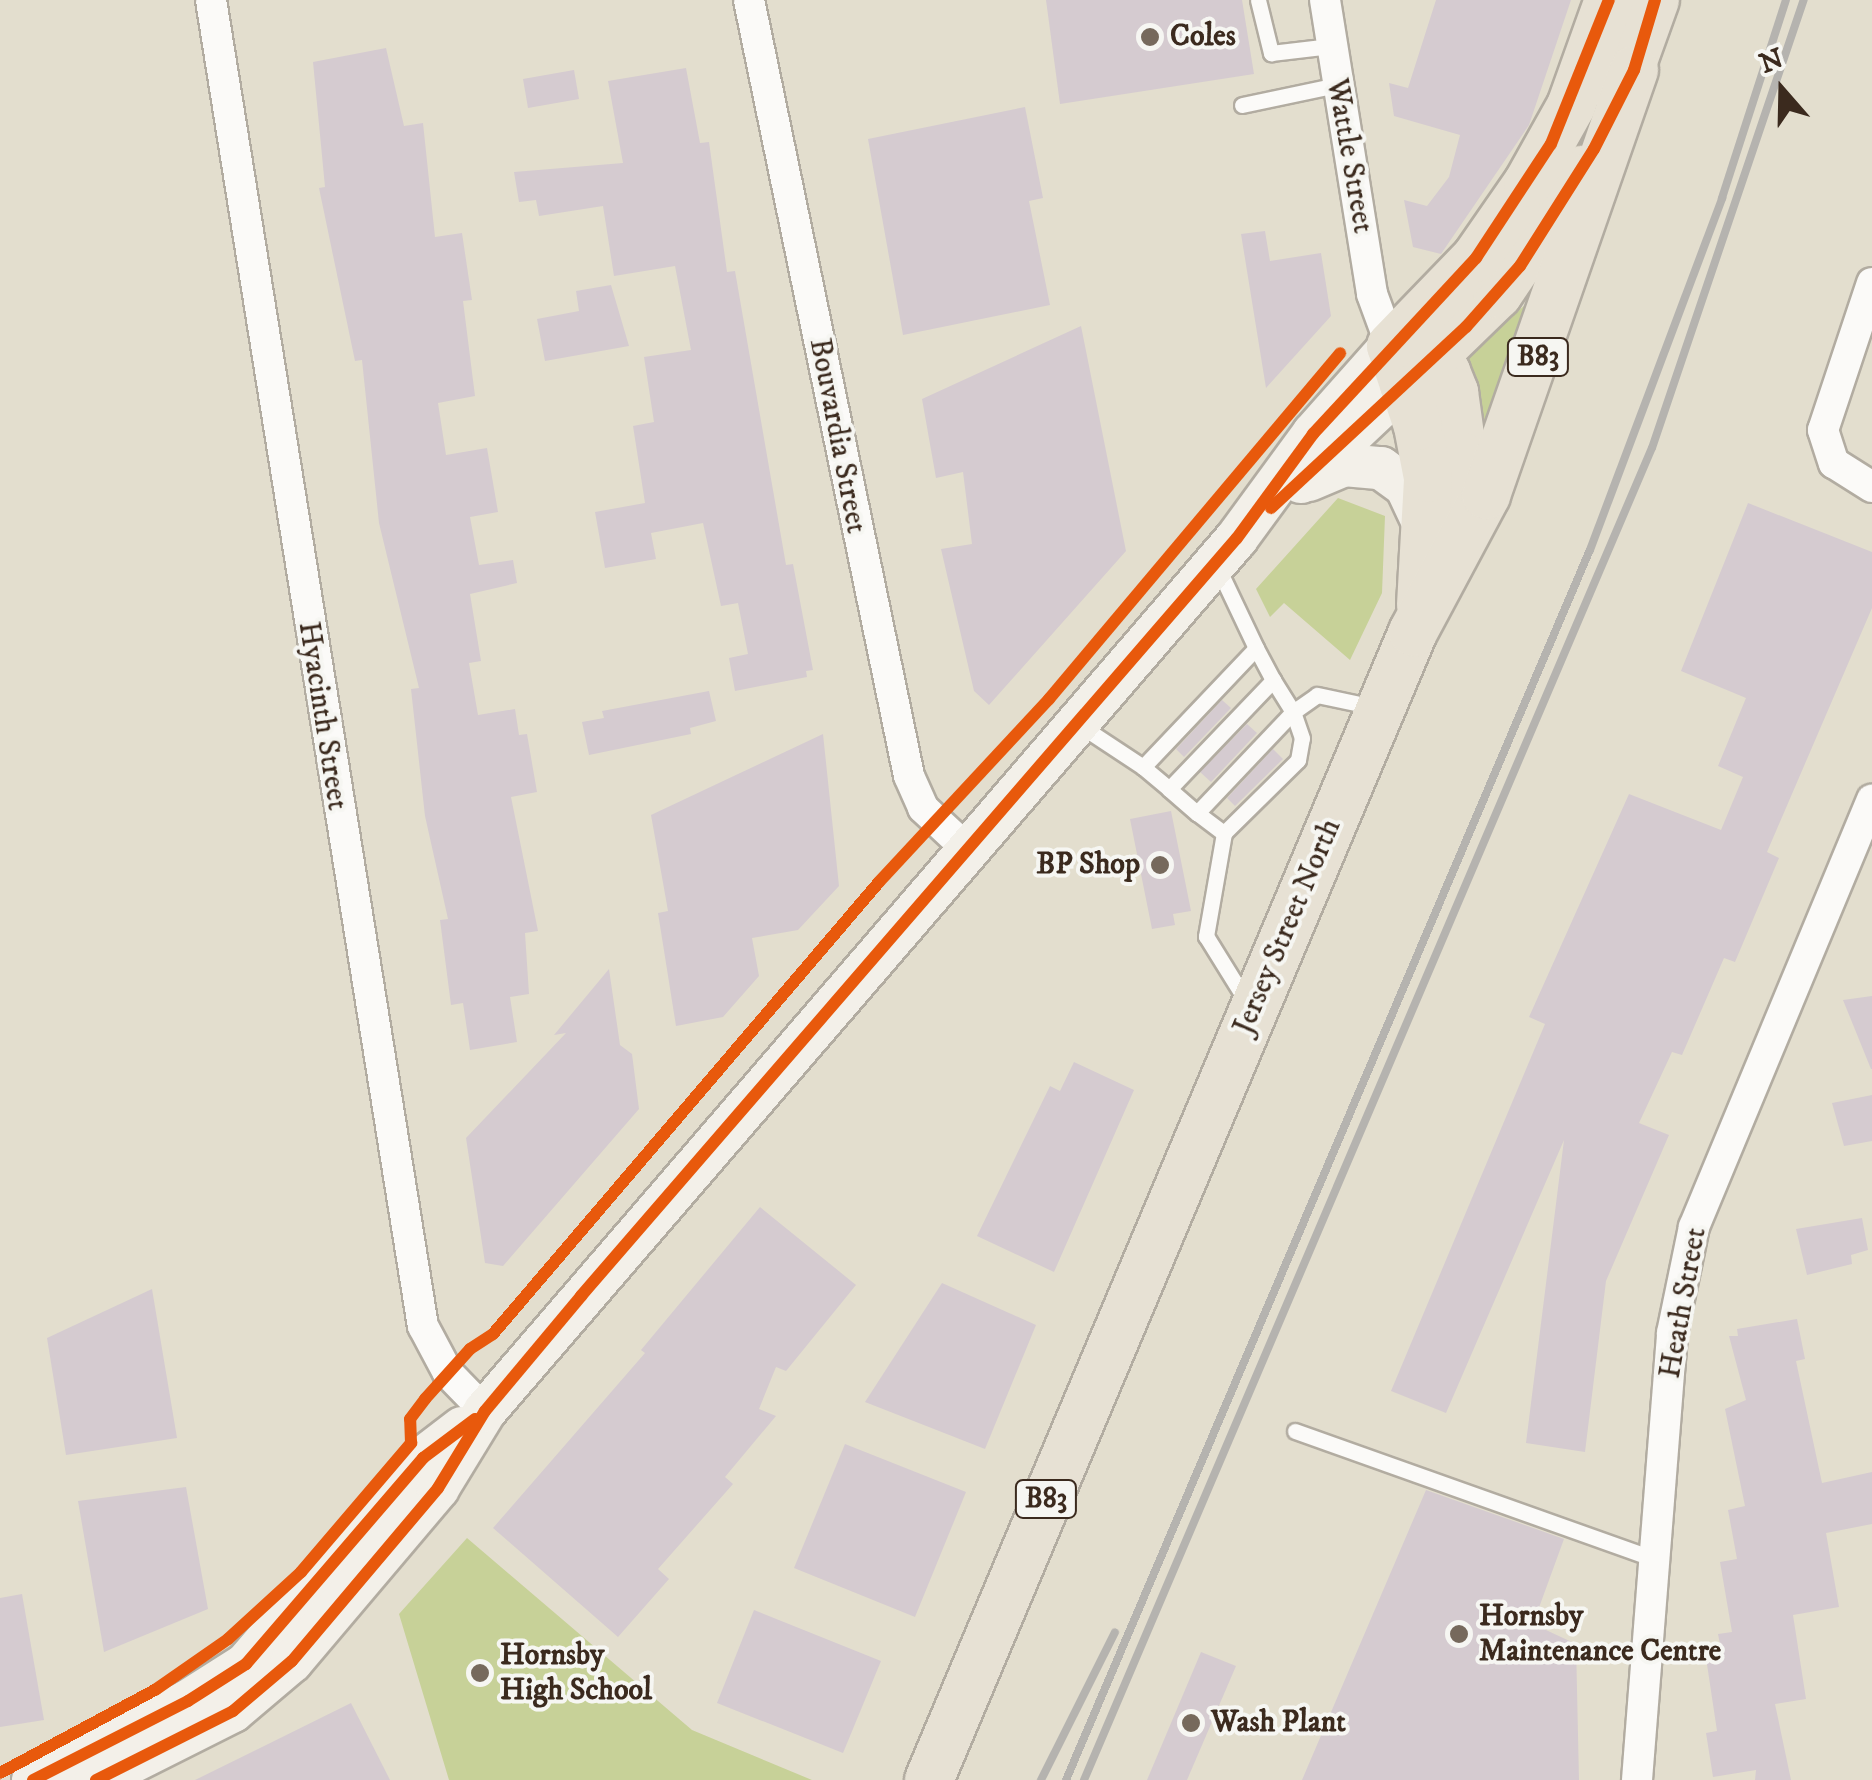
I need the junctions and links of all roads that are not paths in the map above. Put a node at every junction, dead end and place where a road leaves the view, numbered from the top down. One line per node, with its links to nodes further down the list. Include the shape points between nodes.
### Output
1 (211, 0): 29 (street, Hyacinth Street, via 423,1326 448,1373)
2 (749, 0): 27 (street, Bouvardia Street, via 908,776 923,808)
3 (1258, 0): 7 (lane, via 1271,53)
4 (1324, 0): 7 (street, Wattle Street)
5 (1608, 0): 12 (main road, via 1571,106 1528,184)
6 (1656, 0): 8 (main road, B83)
7 (1331, 46): 9 (street, Wattle Street)
8 (1634, 70): 12 (main road, B83, via 1547,229 1498,294); 16 (main road, Jersey Street North / B83, via 1502,454)
9 (1336, 85): 10 (lane); 12 (street, Wattle Street)
10 (1242, 105)
11 (1872, 283): 13 (street, via 1823,430 1834,463)
12 (1403, 346): 14 (main road); 15 (main road, via 1313,434); 16 (main road, B83, via 1454,392 1462,445 1458,532)
13 (1872, 486)
14 (1287, 494): 15 (main road); 16 (main road, via 1334,468 1381,468 1406,486)
15 (1226, 550): 17 (lane); 21 (main road)
16 (1438, 553): 19 (main road, Jersey Street North / B83)
17 (1256, 648): 18 (lane); 22 (lane)
18 (1273, 680): 20 (lane); 23 (lane)
19 (1382, 710): 20 (lane, via 1317,695); 28 (main road, Jersey Street North / B83)
20 (1293, 712): 25 (lane); 26 (lane, via 1302,738 1298,760)
21 (1078, 724): 22 (lane); 27 (main road)
22 (1143, 767): 23 (lane)
23 (1169, 789): 25 (lane)
24 (1872, 800): 31 (street, Heath Street, via 1694,1227 1672,1332)
25 (1197, 813): 26 (lane)
26 (1224, 833): 28 (lane, via 1206,936)
27 (968, 850): 29 (main road)
28 (1252, 1010): 34 (main road, Jersey Street North / B83)
29 (485, 1410): 32 (main road, via 423,1458 246,1664 188,1702); 33 (main road, via 438,1488 274,1681 234,1711)
30 (1294, 1431): 31 (lane)
31 (1658, 1560): 35 (street, Heath Street)
32 (32, 1780)
33 (96, 1780)
34 (928, 1780)
35 (1637, 1780)

